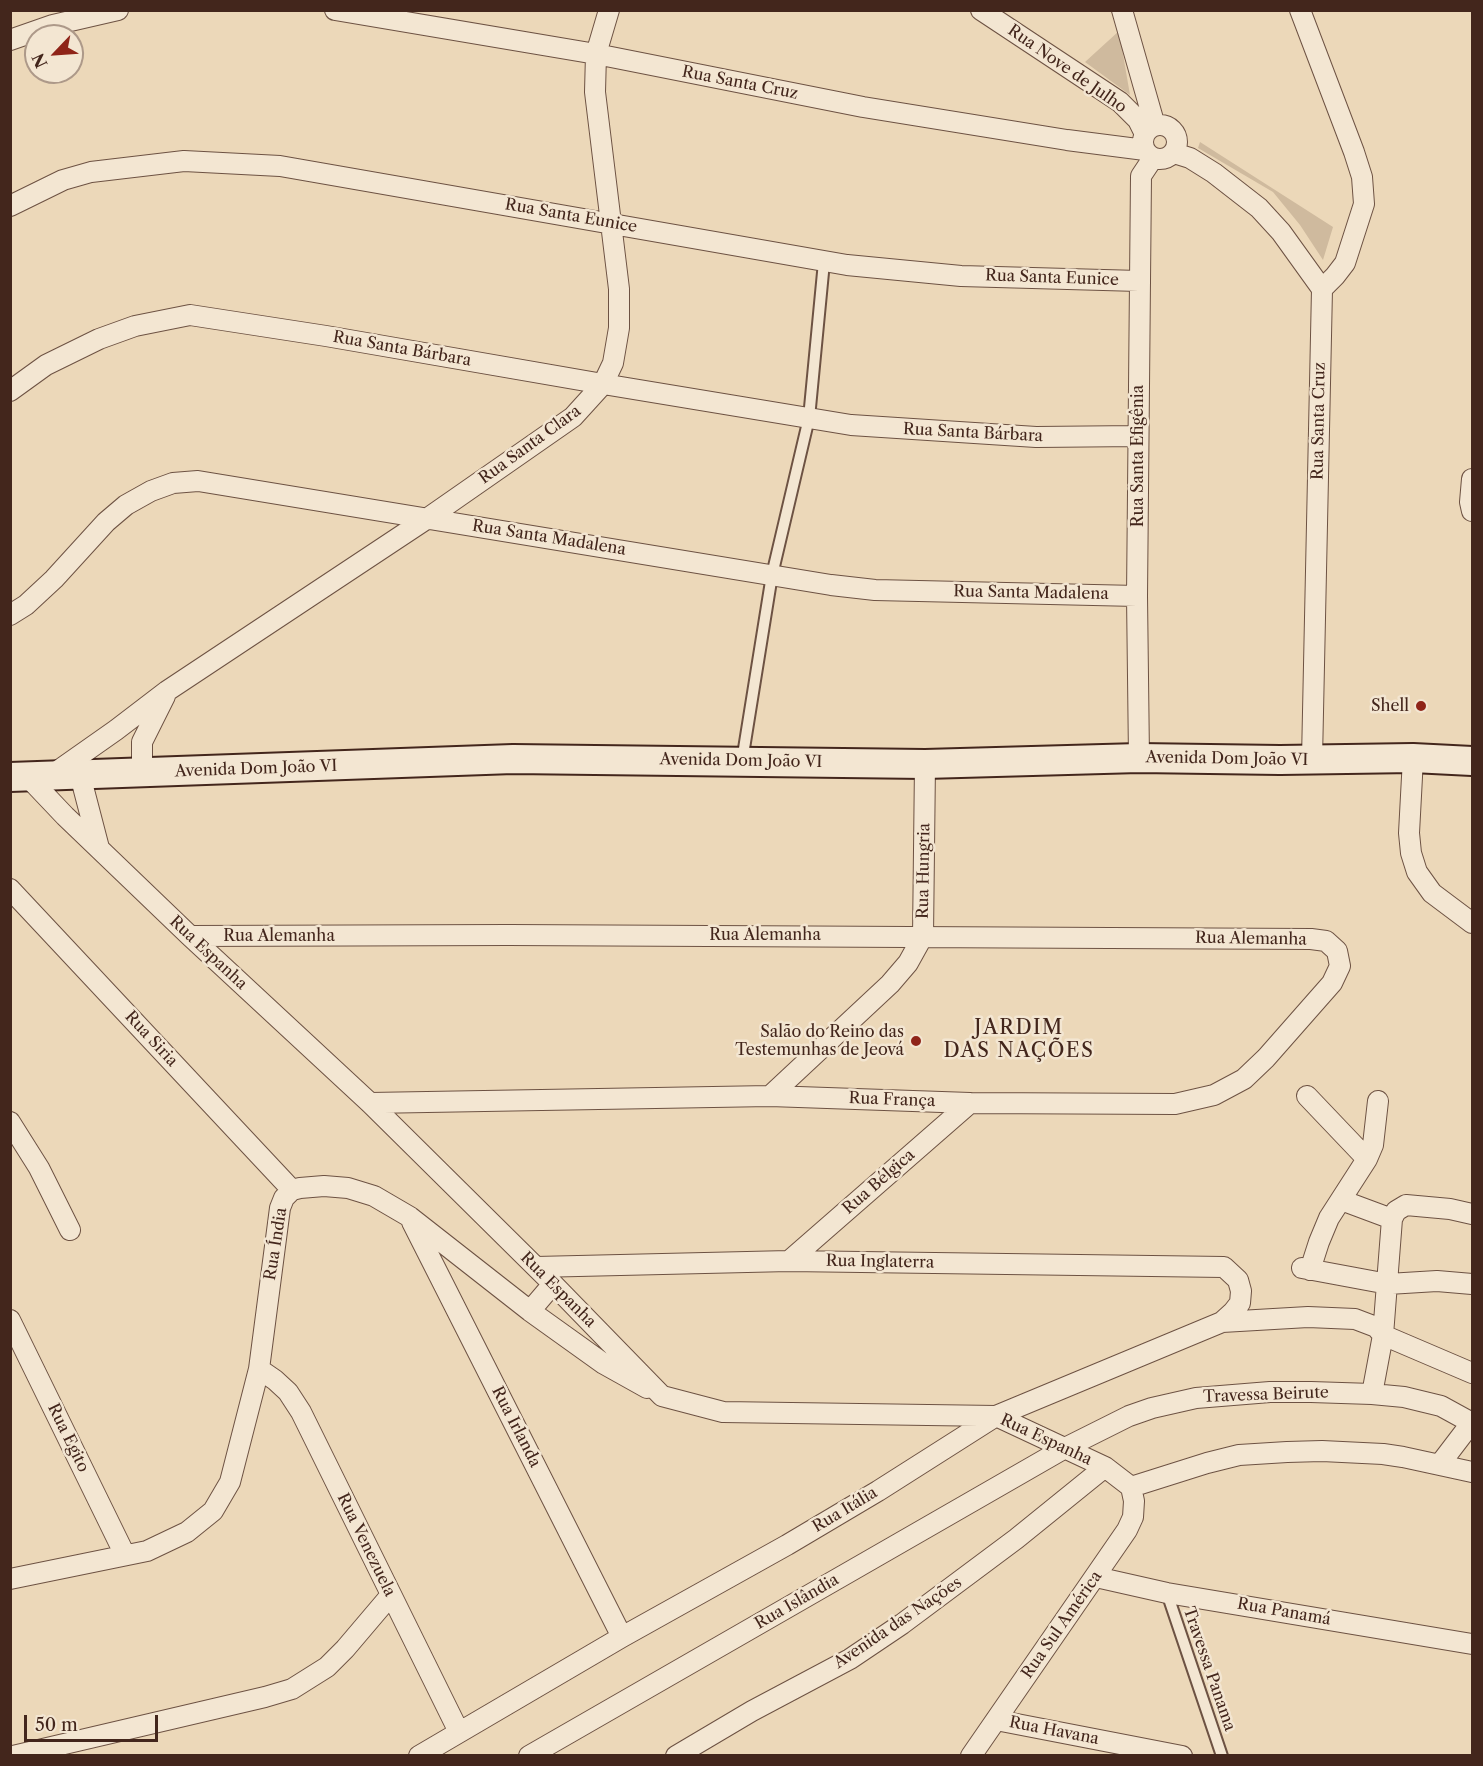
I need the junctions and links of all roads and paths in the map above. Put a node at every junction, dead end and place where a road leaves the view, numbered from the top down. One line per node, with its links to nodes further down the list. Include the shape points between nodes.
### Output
1 (118, 10): 7 (street)
2 (335, 10): 8 (street, Rua Santa Cruz)
3 (609, 10): 8 (street, Rua Santa Clara)
4 (981, 10): 9 (street, Rua Nove de Julho, via 1120,102 1138,120)
5 (1122, 10): 9 (street)
6 (1300, 10): 15 (street, via 1362,177 1364,204 1345,263)
7 (10, 40)
8 (596, 54): 9 (street, Rua Santa Cruz, via 1067,141); 12 (street, Rua Santa Clara, via 594,92)
9 (1150, 142): 10 (street, via 1164,159); 10 (street, via 1166,126 1175,132 1178,143); 14 (street, Rua Santa Efigênia, via 1141,176)
10 (1174, 153): 15 (street, via 1214,173 1259,208)
11 (10, 206): 12 (street, Rua Santa Eunice, via 63,180 91,172 184,160 280,166)
12 (611, 222): 13 (street, Rua Santa Eunice); 16 (street, Rua Santa Clara, via 619,328 613,363)
13 (824, 262): 14 (street, Rua Santa Eunice, via 961,276); 18 (lane)
14 (1139, 281): 19 (street, Rua Santa Efigênia)
15 (1322, 289): 31 (street, Rua Santa Cruz)
16 (603, 384): 17 (street, Rua Santa Bárbara, via 190,315 135,326 99,339 46,365); 18 (street, Rua Santa Bárbara); 22 (street, Rua Santa Clara, via 573,417)
17 (10, 391)
18 (809, 418): 19 (street, Rua Santa Bárbara, via 888,429 1036,437); 23 (lane)
19 (1138, 436): 24 (street, Rua Santa Efigênia)
20 (1473, 479): 21 (street)
21 (1473, 511)
22 (428, 518): 23 (street, Rua Santa Madalena); 25 (street, Rua Santa Madalena, via 198,481 173,483 126,505 47,585); 26 (street, Rua Santa Clara)
23 (772, 575): 24 (street, Rua Santa Madalena, via 875,590); 32 (lane)
24 (1137, 596): 29 (street, Rua Santa Efigênia)
25 (10, 615)
26 (167, 692): 27 (street, Rua Santa Clara); 28 (street, Rua Santa Clara)
27 (109, 736): 28 (street); 36 (street, Rua Santa Clara)
28 (142, 742): 35 (street, Rua Santa Clara)
29 (1139, 758): 31 (street, Avenida Dom João VI); 34 (street, Avenida Dom João VI)
30 (1413, 758): 31 (street, Avenida Dom João VI); 33 (street, Avenida Dom João VI); 39 (street, via 1409,833 1417,872 1432,893)
31 (1312, 759)
32 (742, 761): 34 (street, Avenida Dom João VI); 35 (street, Avenida Dom João VI, via 513,759)
33 (1473, 761)
34 (925, 764): 41 (street, Rua Hungria)
35 (142, 774): 36 (street, Avenida Dom João VI)
36 (43, 776): 37 (street, Rua Espanha); 37 (street)
37 (99, 848): 40 (street, Rua Espanha)
38 (10, 889): 50 (street, Rua Siria)
39 (1473, 922)
40 (190, 936): 41 (street, Rua Alemanha); 46 (street, Rua Espanha)
41 (923, 936): 42 (street, Rua Alemanha, via 1311,939 1326,941); 43 (street, Rua Hungria, via 890,984)
42 (1337, 951): 47 (street, Rua França, via 1340,966 1332,983 1244,1079 1214,1095 1175,1104)
43 (770, 1096): 46 (street, Rua França); 47 (street, Rua França)
44 (1307, 1096): 49 (street)
45 (1378, 1101): 49 (street, via 1376,1129)
46 (370, 1103): 57 (street, Rua Espanha)
47 (970, 1103): 56 (street, Rua Bélgica)
48 (10, 1122): 55 (street, via 39,1168)
49 (1367, 1159): 51 (street)
50 (292, 1190): 53 (street, Rua Índia, via 348,1188 374,1196); 66 (street, Rua Índia, via 284,1198 277,1218)
51 (1341, 1200): 54 (street); 60 (street, via 1306,1269)
52 (1473, 1214): 54 (street, via 1406,1205)
53 (410, 1217): 62 (street, Rua Índia); 82 (street, Rua Irlanda)
54 (1392, 1219): 60 (street)
55 (70, 1230)
56 (789, 1261): 57 (street, Rua Inglaterra); 58 (street, Rua Inglaterra)
57 (536, 1267): 59 (street, Rua Espanha)
58 (1224, 1267): 64 (street, Rua Itália, via 1238,1280 1241,1291 1240,1303)
59 (553, 1284): 62 (street); 69 (street, Rua Espanha)
60 (1388, 1284): 61 (street); 65 (street)
61 (1473, 1284)
62 (530, 1311): 69 (street, Rua Índia, via 604,1364)
63 (10, 1320): 77 (street, Rua Egito)
64 (1222, 1322): 65 (street, via 1334,1317 1370,1324); 70 (street, Rua Itália)
65 (1383, 1335): 67 (street); 68 (street)
66 (259, 1369): 77 (street, Rua Índia, via 230,1482 213,1510 187,1532 147,1551); 81 (street, Rua Venezuela, via 288,1392 301,1412)
67 (1473, 1373)
68 (1372, 1394): 71 (street, Travessa Beirute, via 1441,1406); 72 (street, Travessa Beirute, via 1270,1392 1196,1398 1129,1416)
69 (662, 1395): 70 (street, Rua Espanha, via 723,1412)
70 (996, 1416): 72 (street, Rua Espanha); 82 (street, Rua Itália, via 797,1539)
71 (1472, 1422): 73 (street)
72 (1065, 1448): 74 (street, Rua Espanha); 88 (street, Rua Islândia)
73 (1440, 1464): 75 (street); 76 (street, via 1383,1454 1322,1451 1239,1455)
74 (1105, 1467): 76 (street, Rua Espanha); 89 (street, Avenida das Nações, via 1016,1539 876,1642)
75 (1473, 1472)
76 (1131, 1487): 78 (street, Rua Sul América, via 1133,1517)
77 (125, 1555): 79 (street, Rua Índia)
78 (1096, 1577): 80 (street, Rua Panamá); 84 (street, Rua Sul América)
79 (10, 1579)
80 (1167, 1593): 83 (street, Rua Panamá); 92 (lane, Travessa Panama)
81 (390, 1596): 85 (street, Rua Venezuela); 86 (street, via 327,1667 292,1689)
82 (622, 1637): 85 (street, Rua Itália)
83 (1473, 1644)
84 (996, 1720): 90 (street, Rua Sul América); 91 (street, Rua Havana)
85 (459, 1732): 87 (street, Rua Itália)
86 (13, 1755)
87 (419, 1755)
88 (530, 1755)
89 (676, 1755)
90 (971, 1755)
91 (1182, 1755)
92 (1222, 1755)

